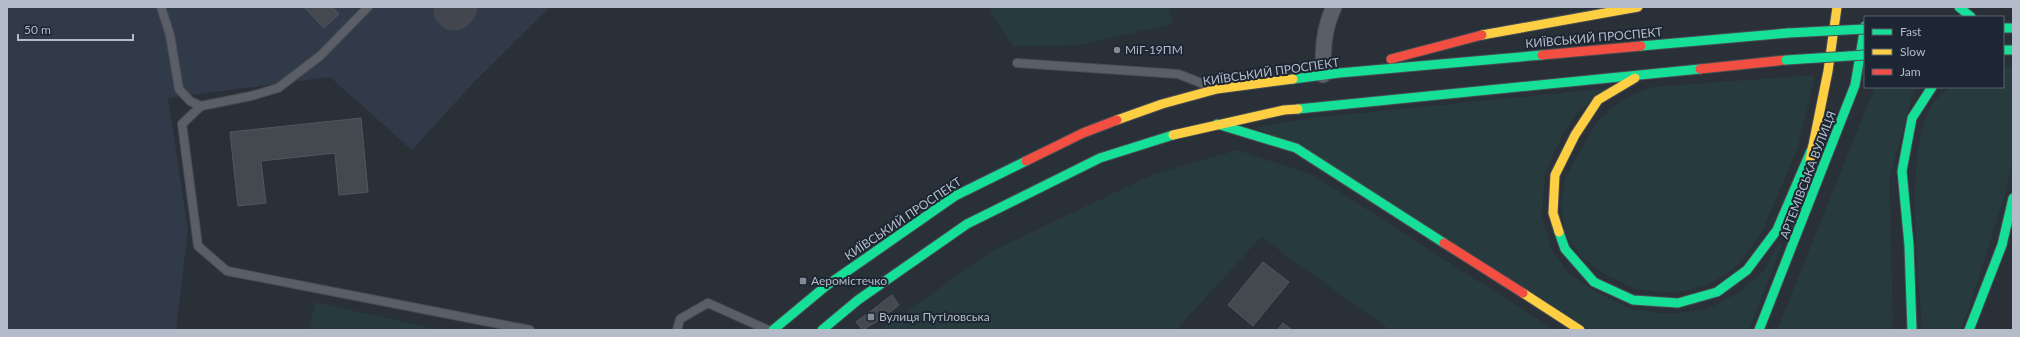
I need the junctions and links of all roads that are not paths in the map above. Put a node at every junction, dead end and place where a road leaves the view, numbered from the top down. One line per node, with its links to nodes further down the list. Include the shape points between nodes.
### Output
1 (161, 7): 19 (lane, via 170,35 179,89 190,102)
2 (368, 7): 19 (lane, via 320,56 278,88)
3 (1334, 7): 13 (street, via 1326,22)
4 (1638, 7): 12 (main road, via 1465,38)
5 (1837, 7): 24 (main road, via 1828,71)
6 (1959, 7): 7 (main road)
7 (1970, 16)
8 (1864, 27): 12 (main road, КИЇВСЬКИЙ ПРОСПЕКТ, bridge)
9 (1864, 33): 26 (main road, АРТЕМІВСЬКА ВУЛИЦЯ, via 1856,85)
10 (1864, 55): 14 (main road, bridge)
11 (1017, 63): 16 (lane, via 1178,74)
12 (1339, 73): 13 (main road, КИЇВСЬКИЙ ПРОСПЕКТ)
13 (1323, 75): 16 (main road, КИЇВСЬКИЙ ПРОСПЕКТ)
14 (1640, 75): 22 (main road, via 1284,110); 24 (main road, via 1598,100 1574,135 1555,175 1553,213 1565,249 1594,282 1633,300 1678,303 1718,292 1747,270 1777,230)
15 (1931, 88): 34 (main road, via 1912,118 1902,171 1909,245)
16 (1217, 90): 17 (main road); 18 (main road, КИЇВСЬКИЙ ПРОСПЕКТ)
17 (1208, 103)
18 (1162, 104): 20 (main road); 30 (main road, КИЇВСЬКИЙ ПРОСПЕКТ, via 1083,133 955,196 826,286)
19 (201, 106): 27 (lane, via 182,124 198,246 227,271)
20 (1175, 109)
21 (1179, 121): 23 (main road)
22 (1215, 121): 23 (main road); 32 (main road, via 1296,148)
23 (1172, 134): 31 (main road, via 1100,158 967,224 858,300)
24 (1813, 146): 26 (main road)
25 (2013, 198): 35 (main road, via 2002,245)
26 (1790, 255): 33 (main road, АРТЕМІВСЬКА ВУЛИЦЯ)
27 (530, 330)
28 (677, 330): 29 (lane, via 680,319 708,303)
29 (768, 330)
30 (773, 330)
31 (822, 330)
32 (1580, 330)
33 (1759, 330)
34 (1912, 330)
35 (1969, 330)

